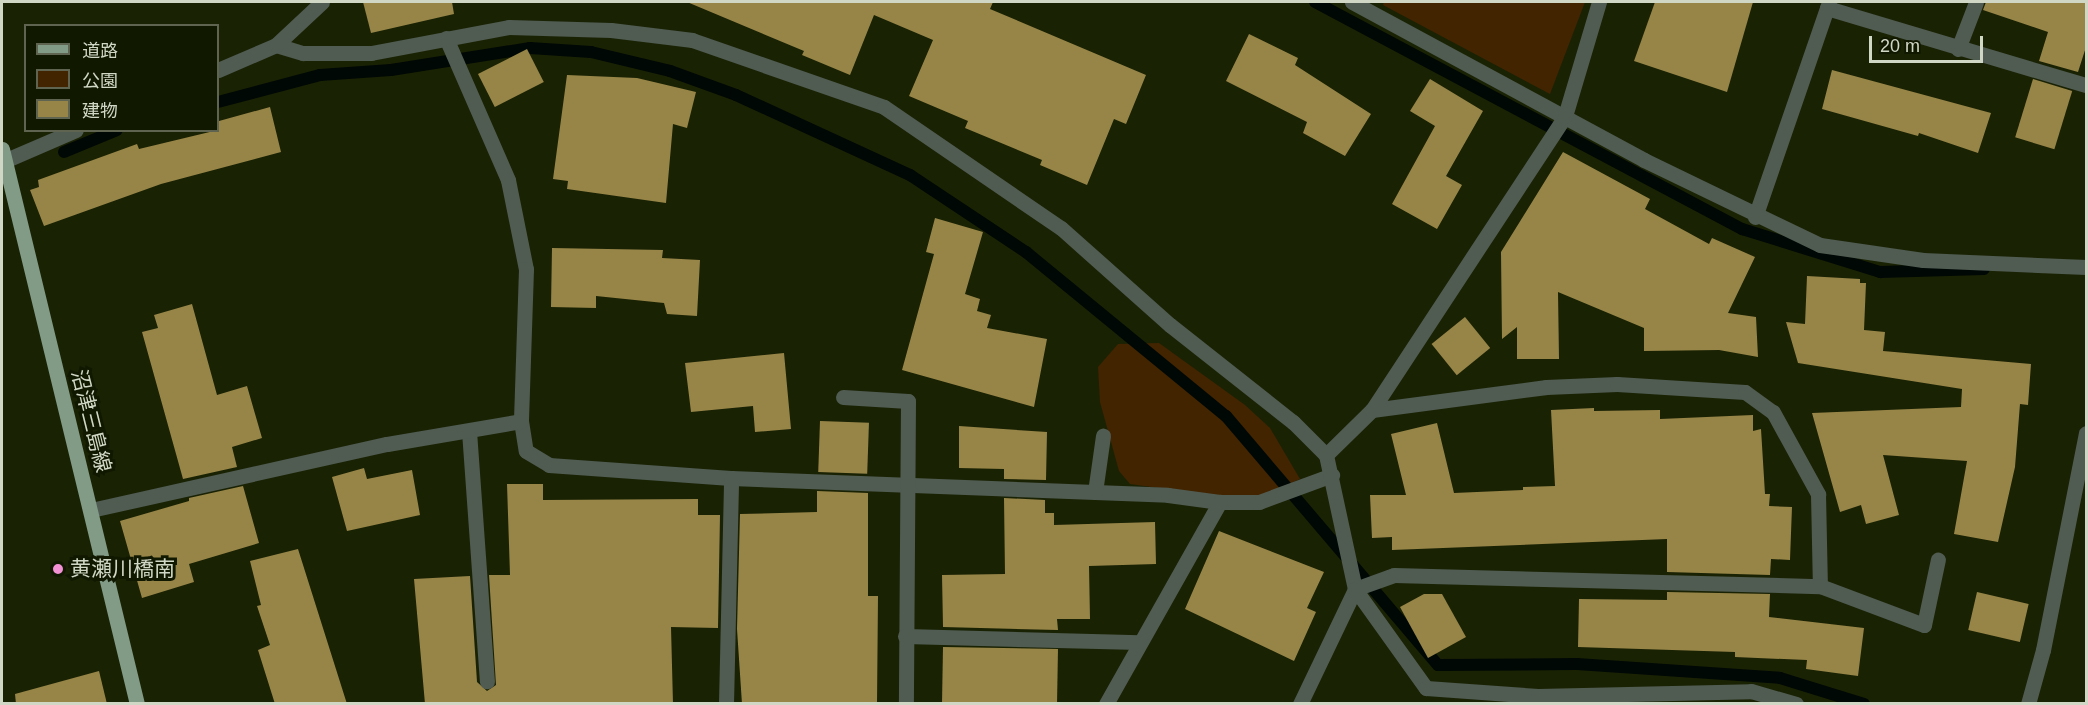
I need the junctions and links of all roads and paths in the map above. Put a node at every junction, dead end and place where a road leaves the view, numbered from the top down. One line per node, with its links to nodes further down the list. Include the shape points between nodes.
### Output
1 (322, 2): 7 (street)
2 (1352, 2): 11 (street)
3 (1599, 2): 11 (street)
4 (1976, 2): 8 (street)
5 (1828, 5): 8 (street); 15 (street)
6 (446, 38): 7 (street, via 371,53 303,53); 19 (street, via 508,180 526,269); 23 (street, via 509,27 610,30 692,40 884,107 1061,228 1170,325 1293,422)
7 (276, 45): 9 (street)
8 (1958, 49): 10 (street)
9 (219, 70)
10 (2086, 85)
11 (1565, 116): 15 (street); 18 (street)
12 (70, 132): 13 (street)
13 (3, 155): 14 (main road, 沼津三島線)
14 (6, 193): 29 (main road, 沼津三島線)
15 (1755, 217): 16 (street, via 1820,245 1923,260)
16 (2086, 267)
17 (843, 397): 26 (street, via 908,401)
18 (1372, 410): 23 (street); 31 (street, via 1546,387 1617,384 1744,392 1773,412 1818,494)
19 (521, 421): 20 (street); 25 (street, via 526,451 549,465)
20 (469, 430): 29 (street); 35 (street)
21 (2086, 433): 43 (street, via 2043,650)
22 (1103, 436): 27 (street)
23 (1326, 455): 24 (street)
24 (1332, 475): 28 (street, via 1259,502); 32 (street)
25 (731, 478): 26 (street); 38 (street)
26 (907, 485): 27 (street); 33 (street)
27 (1095, 492): 28 (street)
28 (1220, 502): 34 (street)
29 (92, 510): 37 (main road, 沼津三島線)
30 (1938, 559): 31 (street, via 1924,625)
31 (1820, 586): 32 (street, via 1394,575)
32 (1355, 589): 36 (street, via 1426,688 1538,696); 41 (street)
33 (905, 636): 34 (street); 39 (street)
34 (1139, 642): 40 (street)
35 (487, 681)
36 (1729, 698): 42 (street, via 1751,691)
37 (137, 704)
38 (726, 704)
39 (906, 704)
40 (1106, 704)
41 (1300, 704)
42 (1796, 704)
43 (2028, 704)

